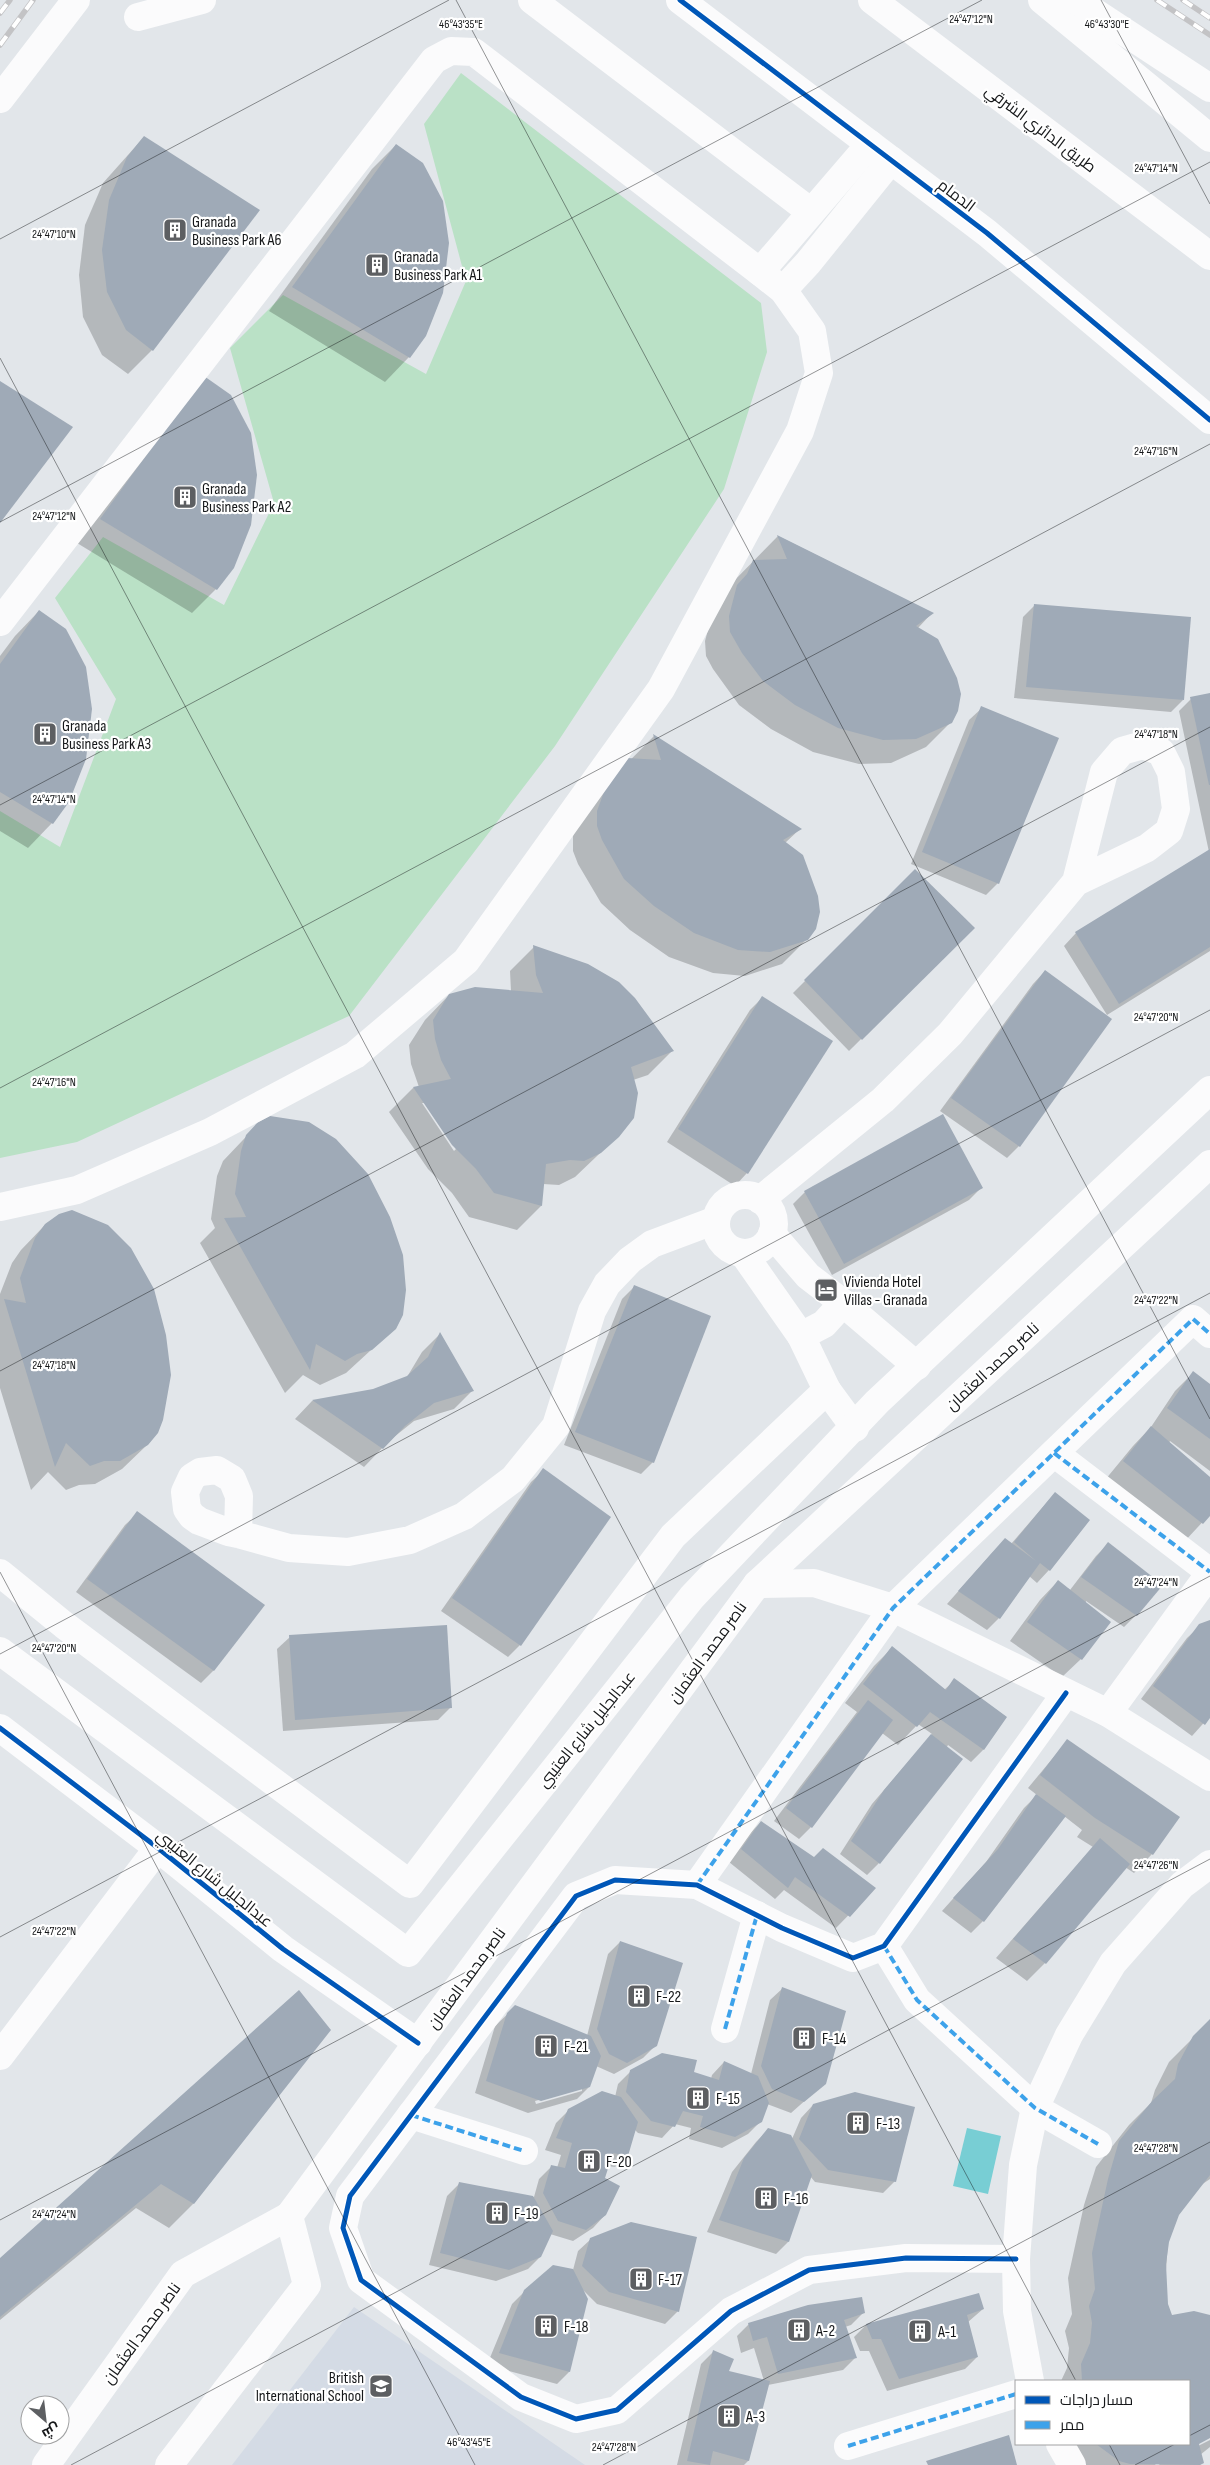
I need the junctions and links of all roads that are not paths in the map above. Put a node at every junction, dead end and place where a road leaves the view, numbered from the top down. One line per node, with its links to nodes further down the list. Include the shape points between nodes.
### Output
1 (76, 0): 10 (main road)
2 (150, 0): 3 (main road, via 138,17)
3 (202, 0)
4 (532, 0): 14 (main road)
5 (680, 0): 12 (main road, الدمام)
6 (872, 0): 15 (main road, طريق الدائري الشرقي)
7 (1042, 0): 11 (main road)
8 (1076, 0): 9 (main road)
9 (1210, 88)
10 (0, 99)
11 (1210, 138)
12 (870, 144): 13 (main road, الدمام); 14 (main road)
13 (891, 160): 17 (main road); 18 (main road, الدمام, via 987,233)
14 (807, 210): 16 (main road)
15 (1210, 256)
16 (760, 272): 17 (main road); 19 (main road, via 474,52 451,51 434,60)
17 (783, 290): 24 (main road, via 812,331 819,373 800,431 661,690 466,961 355,1055 210,1132 77,1190)
18 (1210, 420)
19 (0, 622)
20 (1076, 882): 20 (main road, via 1104,772 1122,751 1143,745 1161,752 1171,772 1176,809 1170,831 1147,848); 23 (main road, via 950,1034 883,1100)
21 (1210, 1090): 33 (main road)
22 (1210, 1164): 40 (main road, ناصر محمد العثمان)
23 (760, 1200): 25 (main road, via 751,1196 733,1198 719,1211); 26 (main road, via 772,1215)
24 (0, 1207)
25 (716, 1220): 27 (main road, via 719,1239 733,1251); 37 (main road, via 652,1244 630,1260 607,1284 592,1311 556,1426 513,1479 464,1516 410,1540 348,1552 289,1548)
26 (772, 1234): 27 (main road, via 761,1248); 28 (main road)
27 (743, 1253): 29 (main road)
28 (808, 1276): 29 (main road, via 789,1284); 30 (main road)
29 (776, 1299): 32 (main road)
30 (843, 1302): 32 (main road, via 824,1324); 33 (main road)
31 (1210, 1334): 36 (main road, via 1193,1320)
32 (801, 1336): 34 (main road)
33 (917, 1366): 35 (main road)
34 (827, 1390): 35 (main road); 39 (main road, via 673,1536 410,1884 64,1625)
35 (855, 1428): 42 (main road, عبدالجليل شارع العتيبي, via 692,1597 408,1953)
36 (1054, 1453): 38 (main road); 41 (main road)
37 (238, 1534)
38 (1210, 1572): 44 (main road)
39 (0, 1573)
40 (757, 1584): 41 (main road, via 814,1583); 53 (main road, ناصر محمد العثمان)
41 (894, 1608): 43 (main road); 49 (main road)
42 (0, 1650)
43 (1066, 1693): 44 (main road); 51 (main road)
44 (1108, 1713): 46 (main road)
45 (0, 1728): 47 (main road, عبدالجليل شارع العتيبي)
46 (1210, 1777)
47 (158, 1848): 53 (main road, عبدالجليل شارع العتيبي, via 283,1949); 54 (main road)
48 (1210, 1864): 55 (main road, via 1182,1885 1114,1963 1069,2035)
49 (697, 1885): 50 (main road); 56 (main road, via 615,1880 576,1896)
50 (757, 1915): 51 (main road, via 853,1958); 52 (main road)
51 (884, 1946): 55 (main road, via 917,2000)
52 (725, 2029)
53 (418, 2042): 59 (main road, ناصر محمد العثمان)
54 (0, 2056)
55 (1035, 2108): 57 (main road); 60 (main road, via 1023,2165)
56 (410, 2115): 58 (main road); 60 (main road, via 350,2196 343,2228 361,2280 521,2397 576,2419 617,2410 731,2312 809,2270 906,2258)
57 (1098, 2144)
58 (524, 2150)
59 (289, 2216): 65 (main road, ناصر محمد العثمان, via 183,2274); 66 (main road, via 307,2285)
60 (1016, 2259): 61 (main road, via 1017,2311)
61 (1030, 2380)
62 (1015, 2394): 64 (main road)
63 (1061, 2445): 67 (main road)
64 (848, 2446)
65 (46, 2465)
66 (168, 2465)
67 (1072, 2465)

